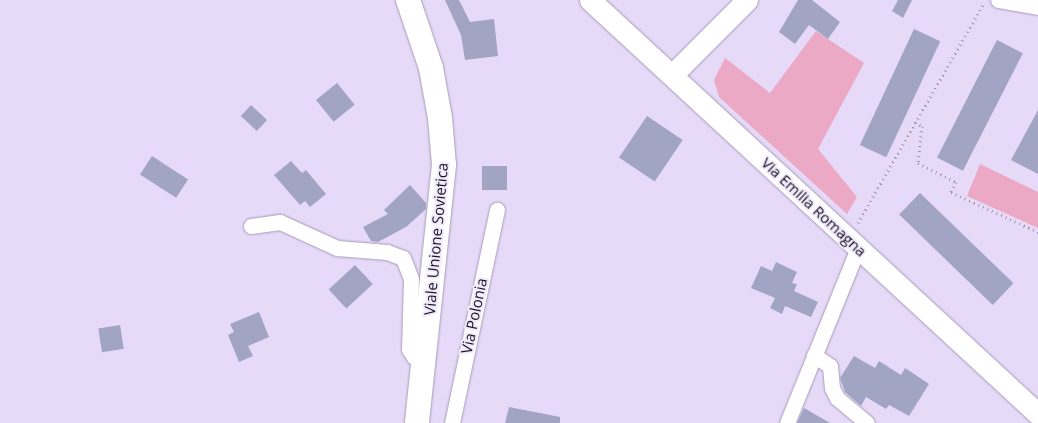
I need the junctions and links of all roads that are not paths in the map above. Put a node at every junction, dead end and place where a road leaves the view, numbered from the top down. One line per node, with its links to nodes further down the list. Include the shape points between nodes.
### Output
1 (408, 0): 11 (main road, Viale Unione Sovietica, via 430,68 444,157)
2 (590, 0): 6 (main road, Via Emilia Romagna)
3 (747, 0): 6 (main road)
4 (998, 0): 5 (street)
5 (1038, 7)
6 (672, 75): 9 (main road, Via Emilia Romagna)
7 (497, 210): 14 (street, Via Polonia)
8 (251, 226): 11 (street, via 280,222 337,248 387,252 403,258 411,279 409,350 414,357)
9 (854, 244): 10 (street); 12 (main road, Via Emilia Romagna)
10 (814, 355): 15 (street); 16 (street, via 830,366 832,388 837,398)
11 (424, 360): 13 (main road, Viale Unione Sovietica)
12 (1038, 414)
13 (417, 423)
14 (452, 423)
15 (787, 423)
16 (867, 423)

